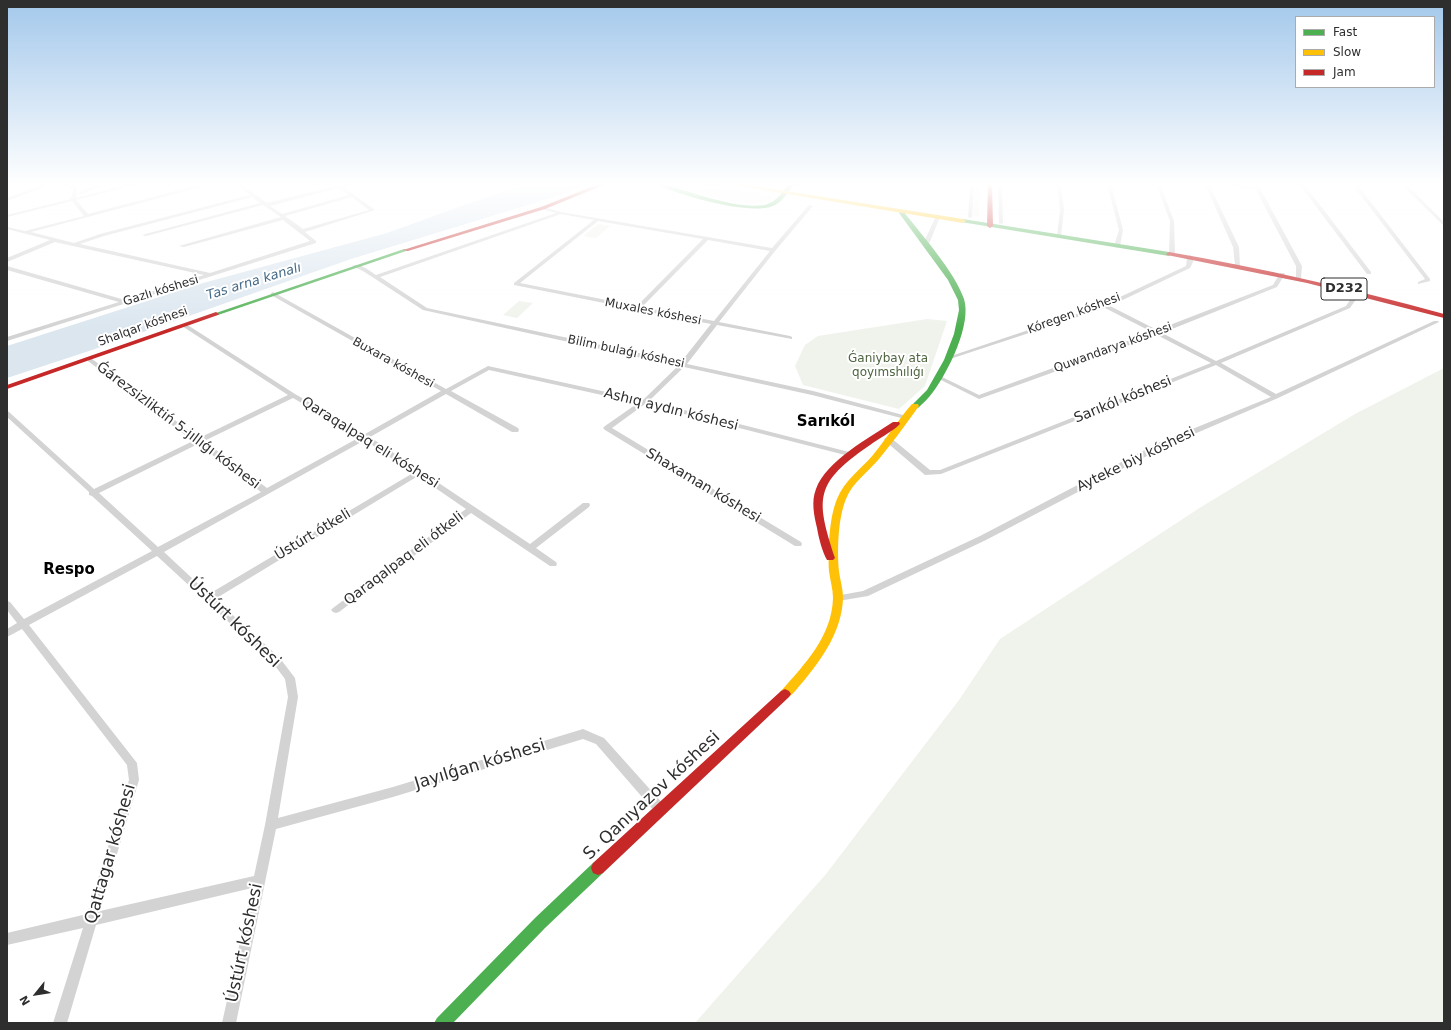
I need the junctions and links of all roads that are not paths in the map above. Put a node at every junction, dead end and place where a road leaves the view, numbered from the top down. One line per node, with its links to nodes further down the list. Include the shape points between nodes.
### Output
1 (25, 232): 24 (street)
2 (113, 232): 25 (street)
3 (156, 232): 21 (street)
4 (231, 232): 27 (street)
5 (303, 232): 38 (street, Gazlı kóshesi, via 314,242)
6 (465, 232): 34 (street, Shalqar kóshesi)
7 (507, 232): 39 (street)
8 (582, 232): 46 (street, Muxales kóshesi, via 516,284)
9 (673, 232): 23 (street)
10 (788, 232): 29 (street)
11 (917, 232): 26 (street, S. Qanıyazov kóshesi)
12 (931, 232): 26 (street)
13 (1033, 232): 22 (street, D232)
14 (1059, 232): 22 (street)
15 (1120, 232): 28 (street)
16 (1173, 232): 30 (street)
17 (1229, 232): 33 (street, via 1236,247)
18 (1281, 232): 40 (street, via 1299,266)
19 (1338, 232): 36 (street)
20 (1391, 232): 41 (street, via 1428,280)
21 (144, 235)
22 (1059, 236): 28 (street, D232)
23 (707, 238): 29 (street); 46 (street)
24 (55, 240): 25 (street); 32 (street)
25 (74, 244): 38 (street)
26 (926, 244): 54 (street, S. Qanıyazov kóshesi, via 961,299 962,314)
27 (182, 246)
28 (1117, 246): 30 (street, D232)
29 (773, 250): 49 (street)
30 (1172, 254): 31 (street, D232)
31 (1190, 257): 33 (street, D232); 45 (street, Kóregen kóshesi, via 1188,267)
32 (7, 260)
33 (1238, 265): 37 (street, D232)
34 (355, 266): 39 (street, Bilim bulaǵı kóshesi); 43 (street, Shalqar kóshesi)
35 (7, 268): 44 (street)
36 (1369, 273)
37 (1282, 274): 40 (street, D232); 51 (street, Quwandarya kóshesi, via 1275,286)
38 (212, 275): 44 (street, Gazlı kóshesi)
39 (376, 278): 57 (street, Bilim bulaǵı kóshesi, via 425,309)
40 (1299, 278): 42 (street, D232)
41 (1420, 283)
42 (1358, 292): 47 (street, D232); 56 (street, Sarıkól kóshesi, via 1348,307)
43 (272, 294): 50 (street, Shalqar kóshesi); 60 (street, Buxara kóshesi)
44 (127, 302): 52 (street, Gazlı kóshesi)
45 (1104, 306): 51 (street); 54 (street, Kóregen kóshesi)
46 (637, 309): 49 (street, Muxales kóshesi)
47 (1444, 316)
48 (1436, 322): 62 (street, Ayteke biy kóshesi)
49 (713, 324): 53 (street, Muxales kóshesi); 57 (street)
50 (184, 325): 55 (street, Shalqar kóshesi); 61 (street, Qaraqalpaq eli kóshesi)
51 (1156, 332): 56 (street); 58 (street, Quwandarya kóshesi, via 979,397)
52 (9, 338)
53 (790, 338)
54 (948, 358): 58 (street, S. Qanıyazov kóshesi)
55 (90, 360): 59 (street, Shalqar kóshesi); 68 (street, Ǵárezsizliktiń 5-jıllıǵı kóshesi)
56 (1216, 363): 62 (street); 69 (street, Sarıkól kóshesi, via 941,472 928,473)
57 (683, 364): 63 (street); 65 (street, Bilim bulaǵı kóshesi)
58 (938, 377): 65 (street, S. Qanıyazov kóshesi, via 930,391)
59 (7, 387)
60 (444, 392): 63 (street, Ashıq aydın kóshesi, via 488,368); 66 (street, Buxara kóshesi); 67 (street)
61 (293, 395): 67 (street, Qaraqalpaq eli kóshesi); 68 (street)
62 (1276, 397): 82 (street, Ayteke biy kóshesi, via 1161,445 983,538 865,594)
63 (644, 402): 70 (street, Ashıq aydın kóshesi); 76 (street, Shaxaman kóshesi, via 608,428)
64 (7, 413): 73 (street, Ústúrt kóshesi)
65 (905, 417): 69 (street, S. Qanıyazov kóshesi); 70 (street, S. Qanıyazov kóshesi)
66 (515, 430)
67 (364, 436): 71 (street, Qaraqalpaq eli kóshesi); 72 (street)
68 (200, 440): 72 (street, Ǵárezsizliktiń 5-jıllıǵı kóshesi); 73 (street)
69 (888, 440): 80 (street, S. Qanıyazov kóshesi, via 848,487 841,499 835,532)
70 (852, 455): 80 (street, S. Qanıyazov kóshesi, via 824,480 820,489 821,524)
71 (418, 473): 75 (street, Qaraqalpaq eli kóshesi); 81 (street, Ústúrt ótkeli)
72 (266, 492): 78 (street)
73 (92, 493): 78 (street, Ústúrt kóshesi)
74 (586, 505): 77 (street)
75 (472, 508): 77 (street, Qaraqalpaq eli kóshesi); 84 (street, Qaraqalpaq eli ótkeli)
76 (798, 544)
77 (531, 548): 79 (street, Qaraqalpaq eli kóshesi)
78 (158, 551): 81 (street, Ústúrt kóshesi); 85 (street)
79 (553, 564)
80 (834, 570): 82 (street, S. Qanıyazov kóshesi)
81 (209, 598): 88 (street, Ústúrt kóshesi, via 276,660 290,678 293,697)
82 (838, 598): 87 (street, S. Qanıyazov kóshesi, via 832,631 812,664 781,699)
83 (7, 604): 85 (street, Qattagar kóshesi)
84 (336, 610)
85 (23, 624): 86 (street); 90 (street, Qattagar kóshesi, via 132,763 134,780)
86 (7, 633)
87 (660, 809): 88 (street, Jayılǵan kóshesi, via 600,741 583,734 393,792); 94 (street, S. Qanıyazov kóshesi, via 540,923)
88 (271, 825): 89 (street, Ústúrt kóshesi)
89 (258, 881): 90 (street); 93 (street, Ústúrt kóshesi)
90 (92, 920): 91 (street); 92 (street, Qattagar kóshesi)
91 (7, 939)
92 (60, 1023)
93 (229, 1023)
94 (442, 1023)

